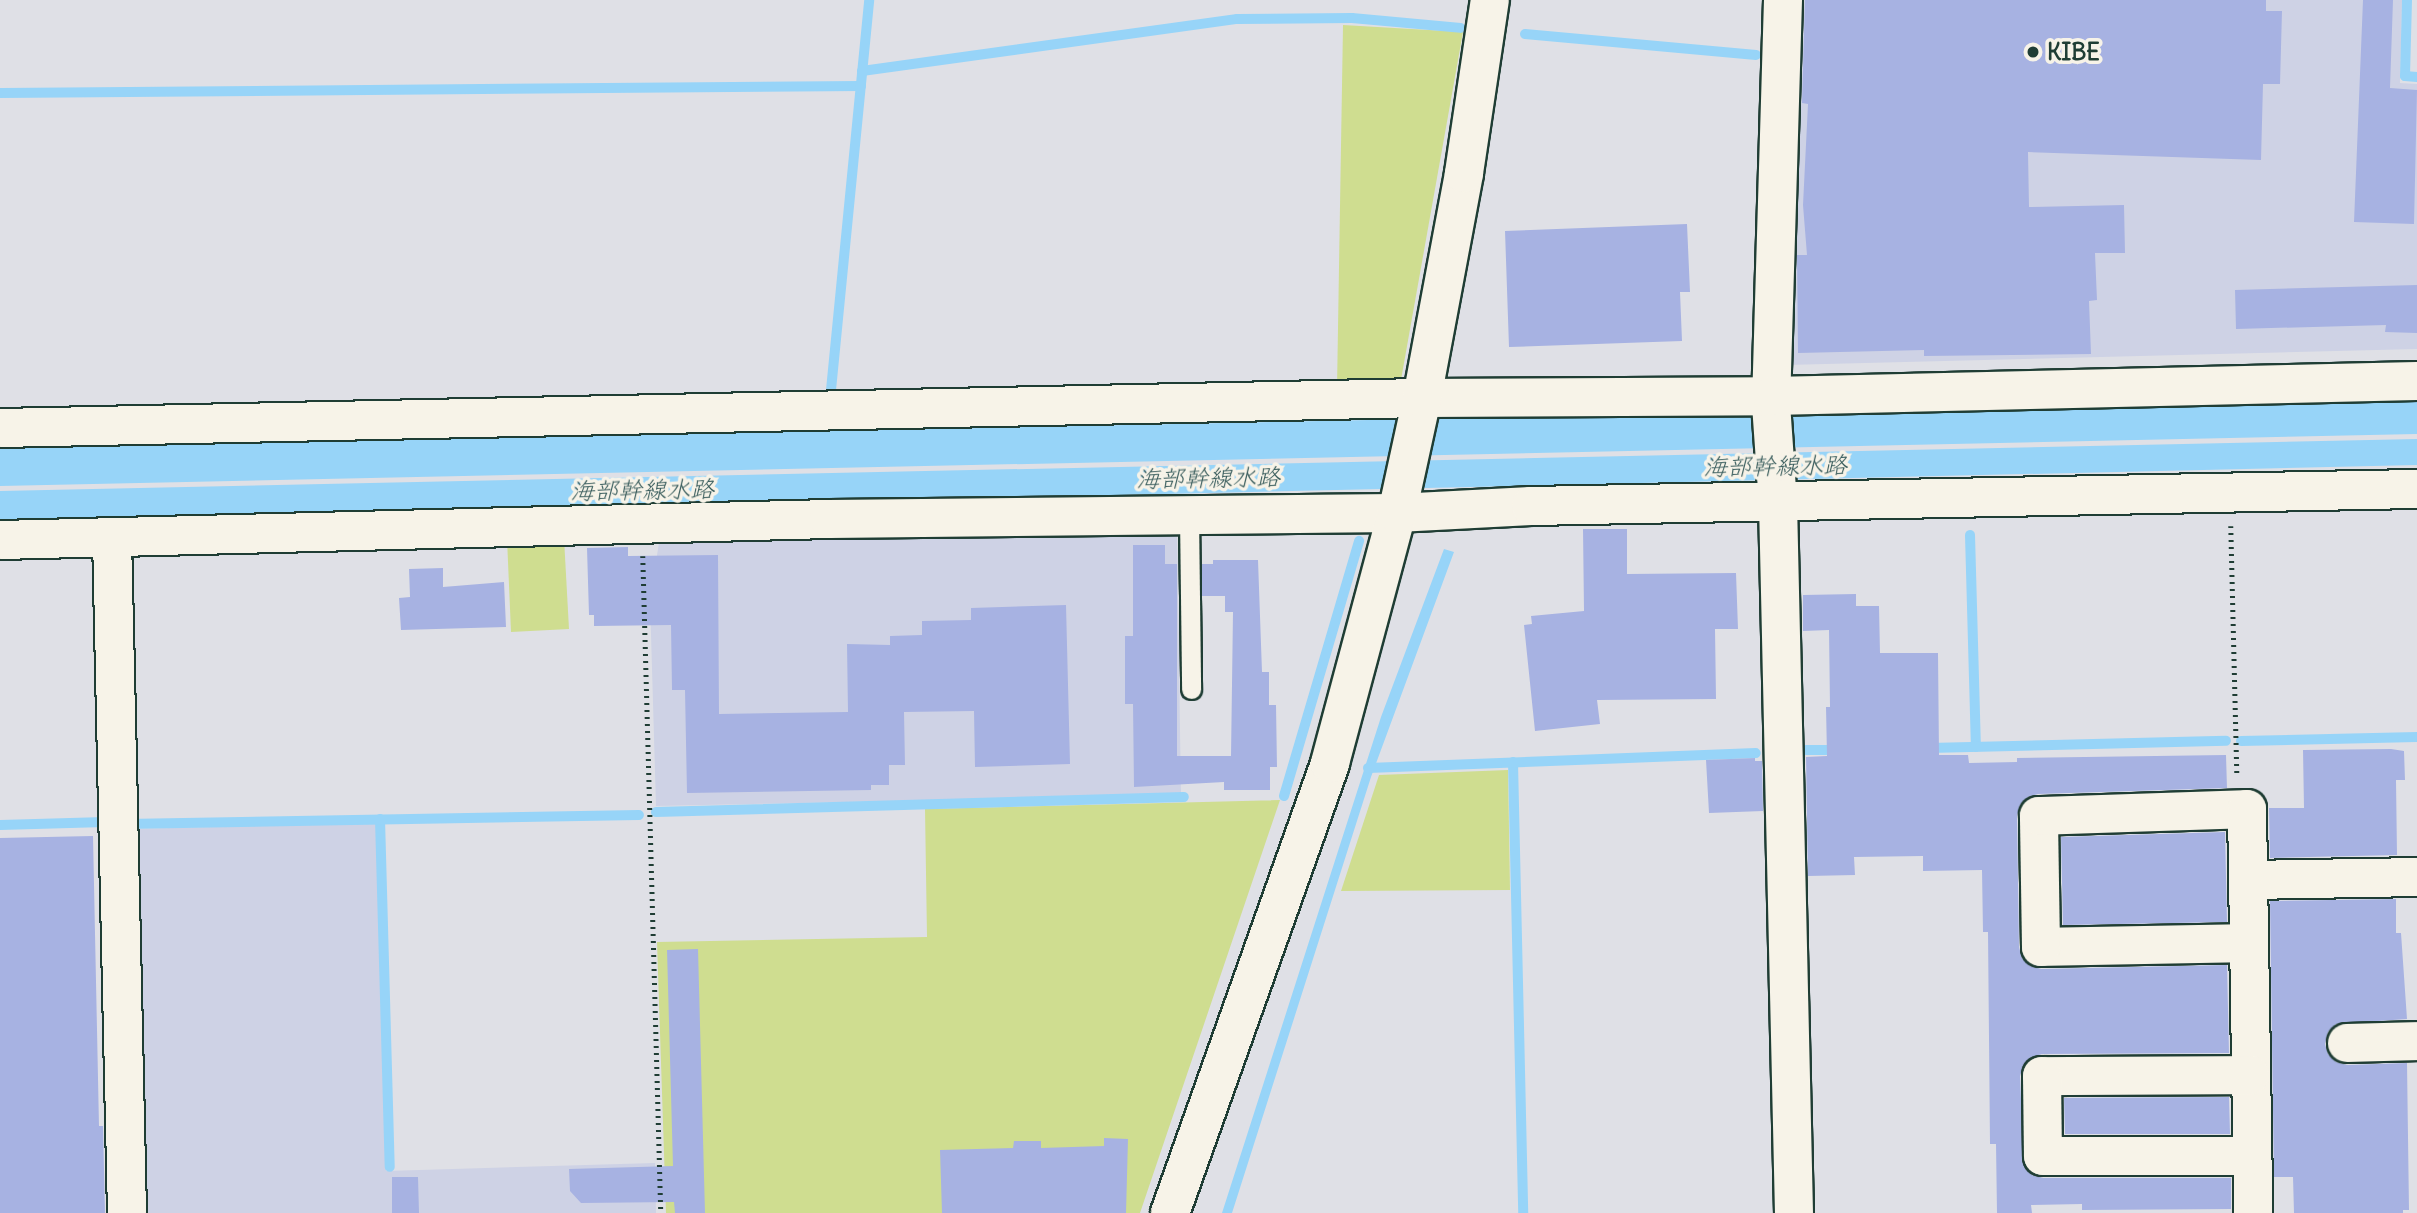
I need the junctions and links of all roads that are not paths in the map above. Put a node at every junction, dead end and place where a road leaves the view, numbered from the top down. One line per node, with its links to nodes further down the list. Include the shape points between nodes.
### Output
1 (1490, 0): 4 (street, via 1464,173)
2 (1783, 0): 5 (street)
3 (2417, 381): 5 (street)
4 (1422, 398): 5 (street); 6 (street); 9 (street)
5 (1771, 400): 8 (street)
6 (0, 428)
7 (2417, 489): 8 (street)
8 (1777, 496): 9 (street, via 1531,506); 23 (street)
9 (1398, 506): 10 (street); 22 (street, via 1330,763)
10 (1189, 515): 11 (street); 13 (lane)
11 (112, 537): 12 (street); 21 (street)
12 (0, 540)
13 (1191, 689)
14 (2417, 877): 15 (street)
15 (2248, 880): 16 (street); 16 (street, via 2247,809 2039,816 2041,947)
16 (2248, 943): 19 (street)
17 (2417, 1041): 18 (street)
18 (2347, 1043)
19 (2250, 1075): 20 (street); 20 (street, via 2042,1076 2043,1156)
20 (2252, 1156): 24 (street)
21 (127, 1213)
22 (1170, 1213)
23 (1794, 1213)
24 (2253, 1213)

